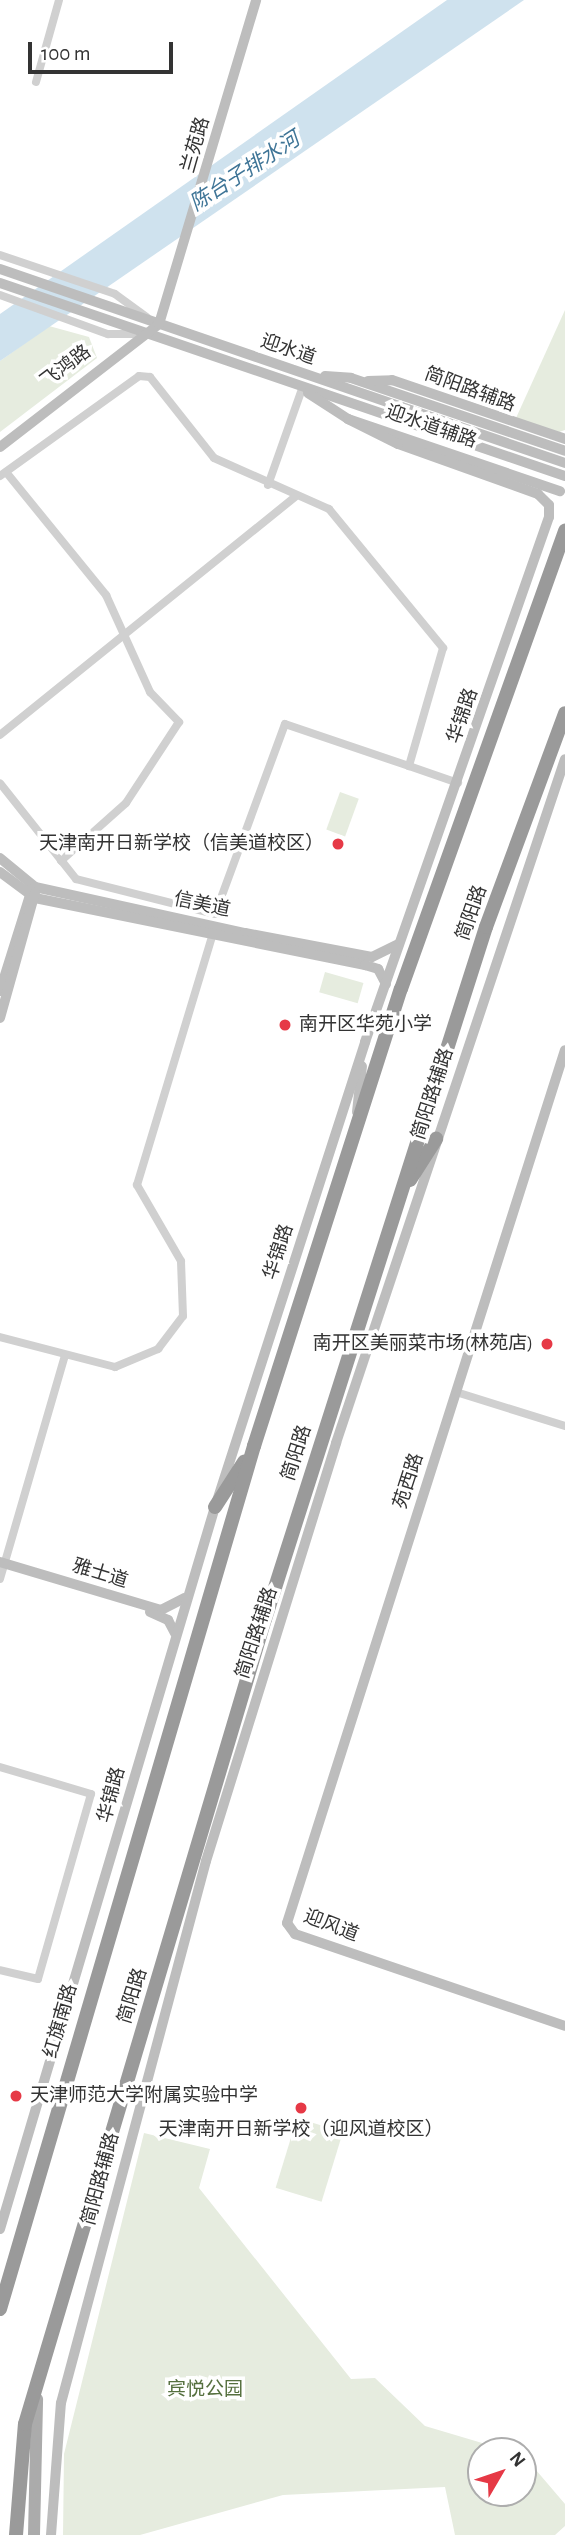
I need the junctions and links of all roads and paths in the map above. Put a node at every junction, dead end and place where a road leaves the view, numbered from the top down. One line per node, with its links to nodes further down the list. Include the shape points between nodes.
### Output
1 (59, 0): 3 (street)
2 (254, 0): 8 (street, 兰苑路, via 184,242)
3 (36, 82)
4 (0, 256): 8 (street, via 112,293)
5 (0, 269): 8 (street, 迎水道)
6 (0, 284): 9 (street, 迎水道)
7 (0, 295): 9 (street, via 108,334)
8 (155, 322): 9 (street, 兰苑路); 10 (street, 迎水道)
9 (145, 335): 12 (street, 迎水道); 14 (street, 飞鸿路); 16 (street, 飞鸿路)
10 (303, 375): 11 (street, 迎水道辅路); 18 (street, 迎水道)
11 (362, 382): 15 (street, 简阳路辅路, via 392,380); 17 (street, 迎水道辅路)
12 (299, 387): 13 (street, 迎水道辅路); 20 (street, 迎水道); 21 (street)
13 (348, 419): 22 (street, 迎水道辅路); 31 (street, 华锦路, via 398,444 538,494 549,505)
14 (0, 439)
15 (565, 439)
16 (0, 447)
17 (565, 451)
18 (565, 463)
19 (3, 474): 21 (street, via 139,376 150,377 214,458); 25 (street, via 87,567)
20 (565, 476)
21 (268, 485): 23 (street)
22 (560, 491)
23 (296, 496): 25 (street); 29 (street, via 330,509 443,648)
24 (565, 531): 45 (highway, 简阳路)
25 (127, 638): 27 (street); 33 (street, via 150,692 179,722 125,803)
26 (565, 713): 47 (highway, 简阳路, via 486,927)
27 (0, 735)
28 (565, 758): 46 (street, 简阳路辅路)
29 (410, 766): 31 (street); 33 (street, via 285,724 215,914 76,879)
30 (0, 783): 33 (street)
31 (458, 783): 39 (street, 华锦路)
32 (0, 858): 36 (street, 信美道)
33 (61, 861)
34 (0, 872): 35 (street, 信美道)
35 (14, 883): 36 (street, 信美道); 37 (street)
36 (33, 893): 37 (street); 38 (street, 信美道); 39 (street, 信美道, via 372,957); 42 (street)
37 (24, 909): 41 (street)
38 (212, 936): 40 (street, 信美道, via 372,967); 49 (street, via 137,1185 181,1261 183,1316 158,1349 115,1367)
39 (401, 941): 40 (street, 华锦路)
40 (386, 984): 43 (street, 华锦路)
41 (0, 991)
42 (0, 1017)
43 (365, 1042): 45 (street); 53 (street, 华锦路)
44 (565, 1050): 50 (street, 苑西路)
45 (354, 1132): 52 (highway, 简阳路)
46 (436, 1139): 47 (highway); 58 (street, 简阳路辅路)
47 (399, 1196): 56 (highway, 简阳路)
48 (0, 1337): 49 (street)
49 (65, 1355): 54 (street)
50 (456, 1392): 51 (street); 61 (street, 苑西路)
51 (565, 1426)
52 (254, 1446): 53 (highway); 60 (highway, 简阳路)
53 (215, 1507): 55 (street, 华锦路)
54 (2, 1568): 55 (street, 雅士道, via 161,1610); 57 (street, 雅士道, via 159,1615)
55 (187, 1596): 57 (street, 华锦路)
56 (265, 1619): 58 (street); 68 (highway, 简阳路)
57 (174, 1633): 65 (street, 华锦路)
58 (245, 1726): 71 (street, 简阳路辅路, via 61,2403)
59 (0, 1767): 62 (street, via 91,1794 38,1979)
60 (138, 1824): 67 (highway, 红旗南路)
61 (287, 1923): 63 (street, 迎风道); 64 (street, 迎风道, via 295,1934)
62 (0, 1970)
63 (565, 2019)
64 (565, 2026)
65 (2, 2216): 66 (street, 华锦路)
66 (0, 2229)
67 (0, 2309)
68 (39, 2381): 69 (highway, via 25,2424); 70 (main road)
69 (16, 2535)
70 (34, 2535)
71 (51, 2535)

